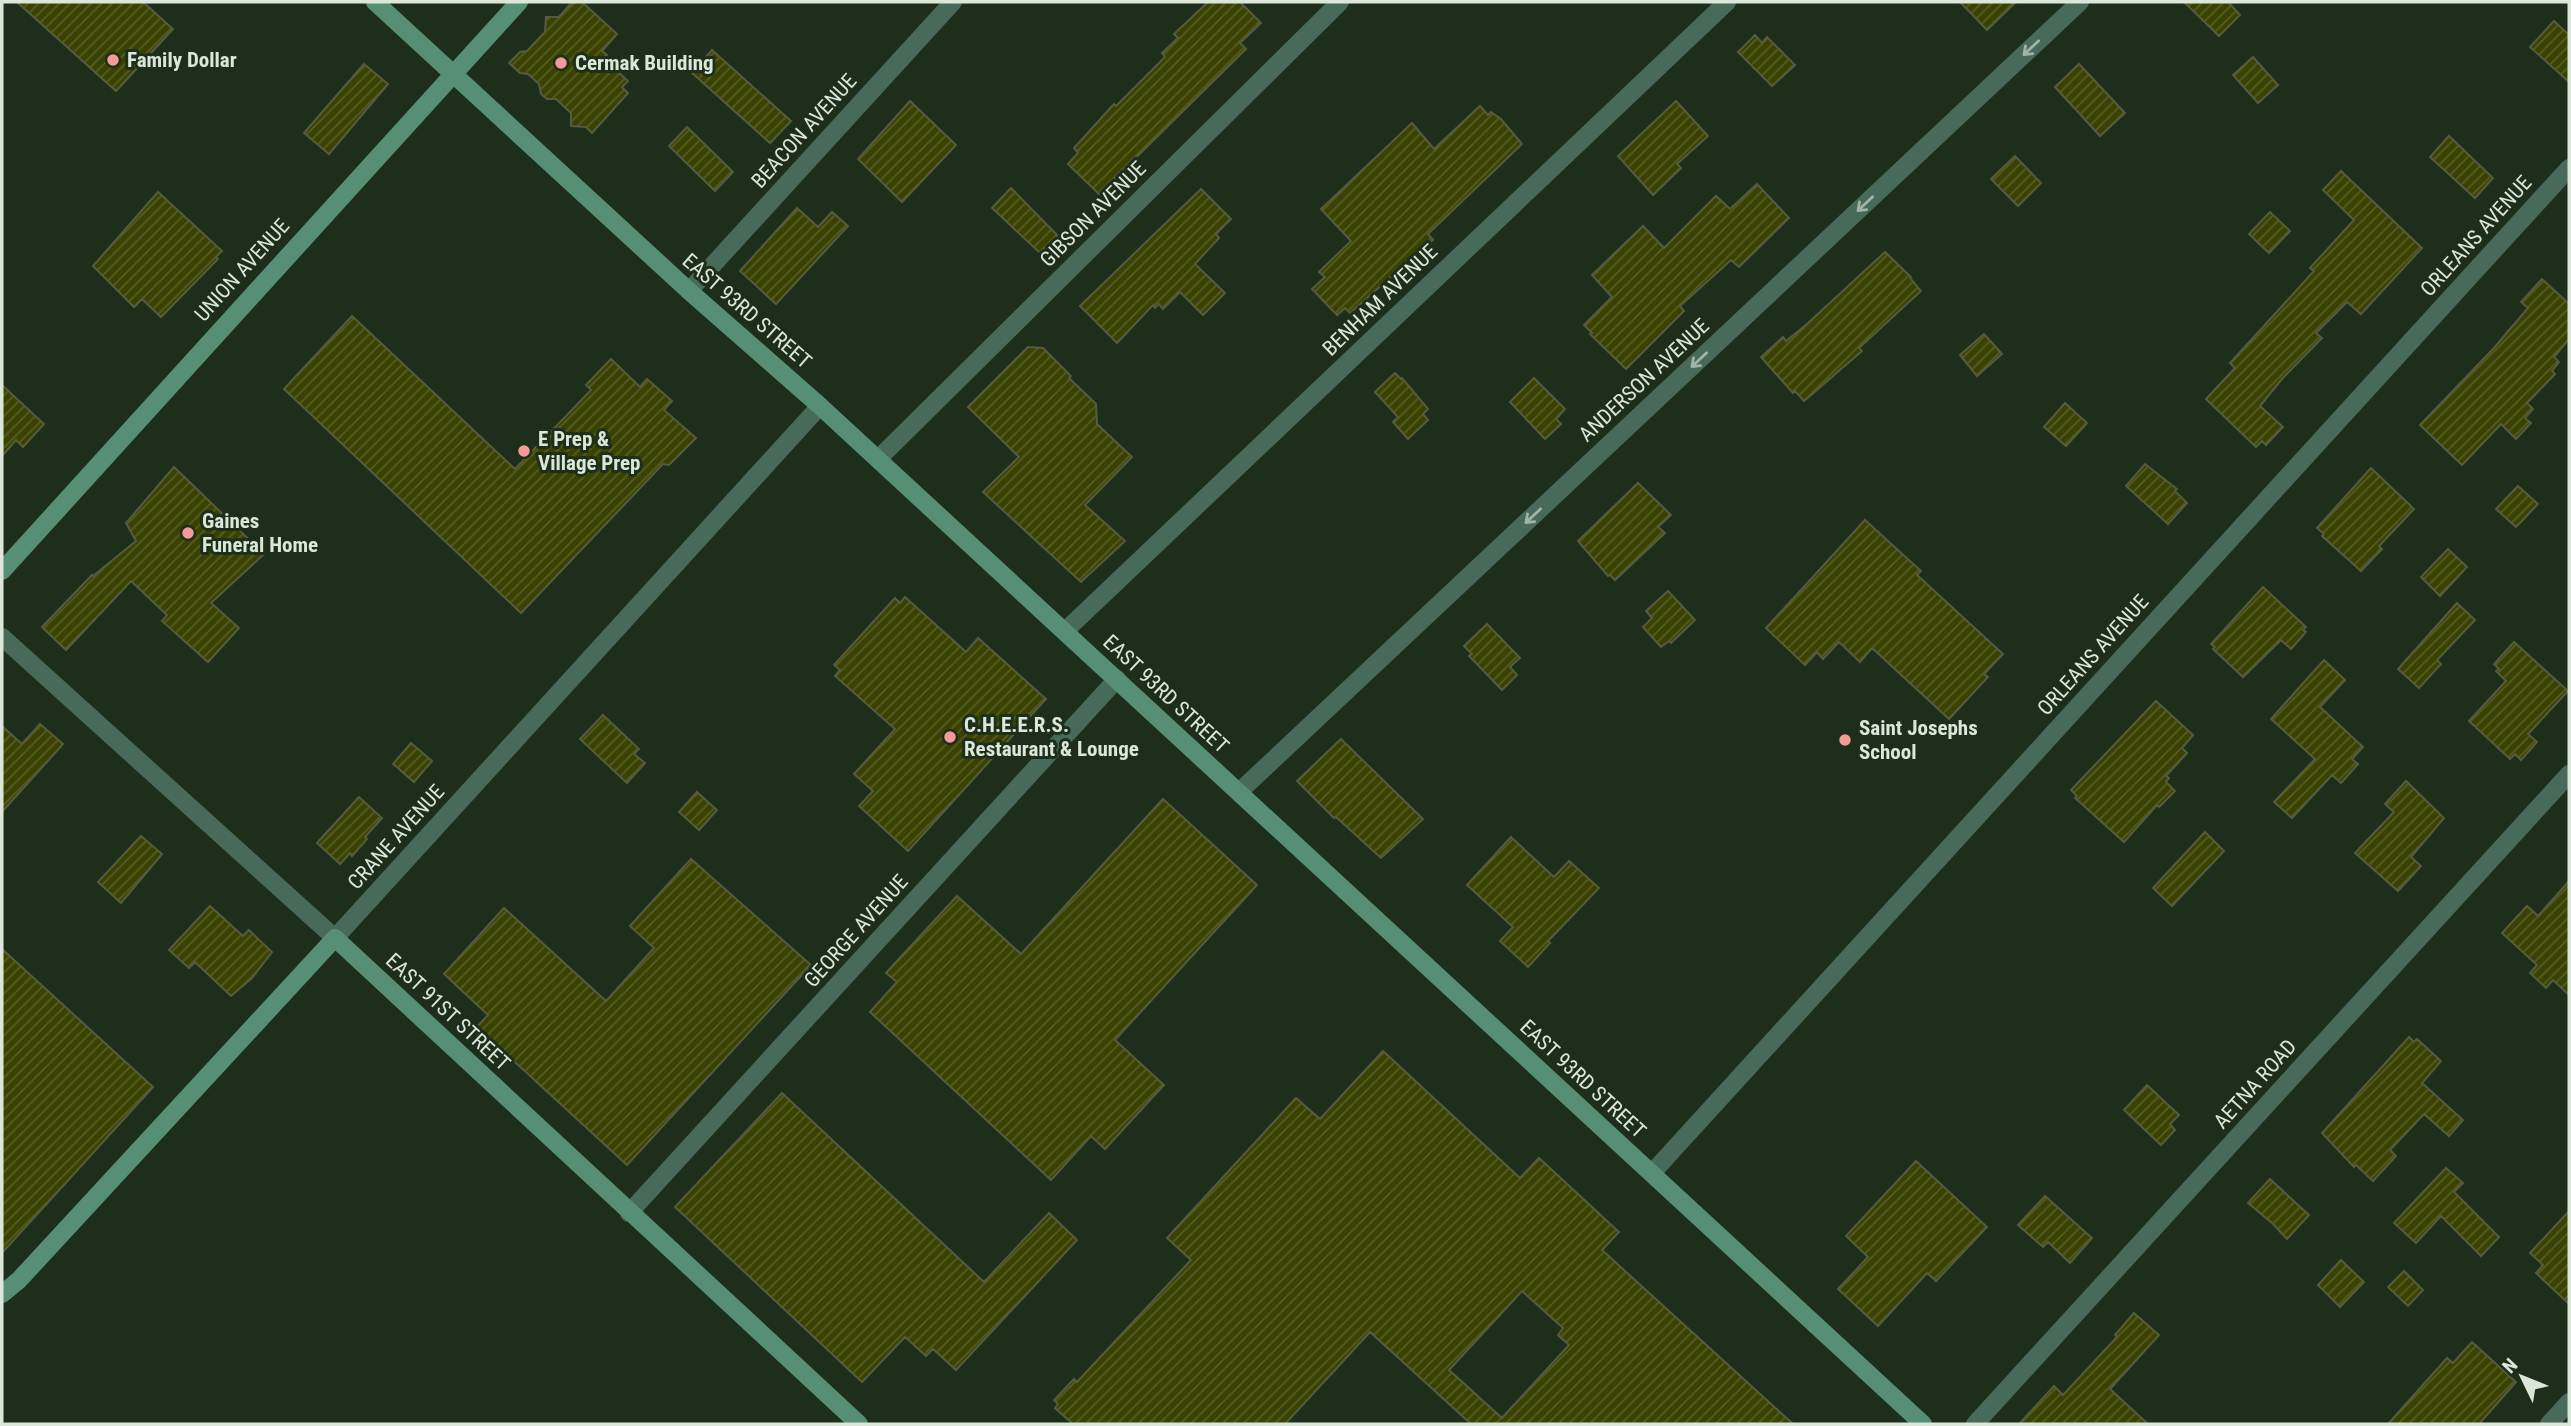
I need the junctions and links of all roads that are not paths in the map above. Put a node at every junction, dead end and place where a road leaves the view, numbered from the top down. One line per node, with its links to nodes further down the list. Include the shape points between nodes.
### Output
1 (375, 2): 7 (main road, EAST 93RD STREET)
2 (519, 2): 7 (main road, UNION AVENUE)
3 (953, 2): 9 (street, BEACON AVENUE)
4 (1340, 2): 11 (street, GIBSON AVENUE)
5 (1727, 2): 13 (street, BENHAM AVENUE)
6 (2080, 2): 17 (street, ANDERSON AVENUE, one-way to 17)
7 (454, 73): 9 (main road, EAST 93RD STREET); 12 (main road, UNION AVENUE)
8 (2569, 168): 19 (street, ORLEANS AVENUE)
9 (689, 291): 10 (main road, EAST 93RD STREET)
10 (820, 406): 11 (main road, EAST 93RD STREET); 18 (street, CRANE AVENUE)
11 (878, 459): 13 (main road, EAST 93RD STREET)
12 (2, 571)
13 (1065, 631): 15 (main road, EAST 93RD STREET)
14 (2, 637): 18 (street, EAST 91ST STREET)
15 (1117, 679): 17 (main road, EAST 93RD STREET); 20 (street, GEORGE AVENUE)
16 (2569, 774): 25 (street, AETNA ROAD)
17 (1239, 792): 19 (main road, EAST 93RD STREET)
18 (335, 938): 20 (main road, EAST 91ST STREET); 21 (main road, CRANE AVENUE)
19 (1652, 1173): 24 (main road, EAST 93RD STREET)
20 (629, 1213): 23 (main road, EAST 91ST STREET)
21 (2, 1294)
22 (2569, 1402): 26 (street)
23 (859, 1424)
24 (1923, 1424)
25 (1975, 1424)
26 (2549, 1424)

